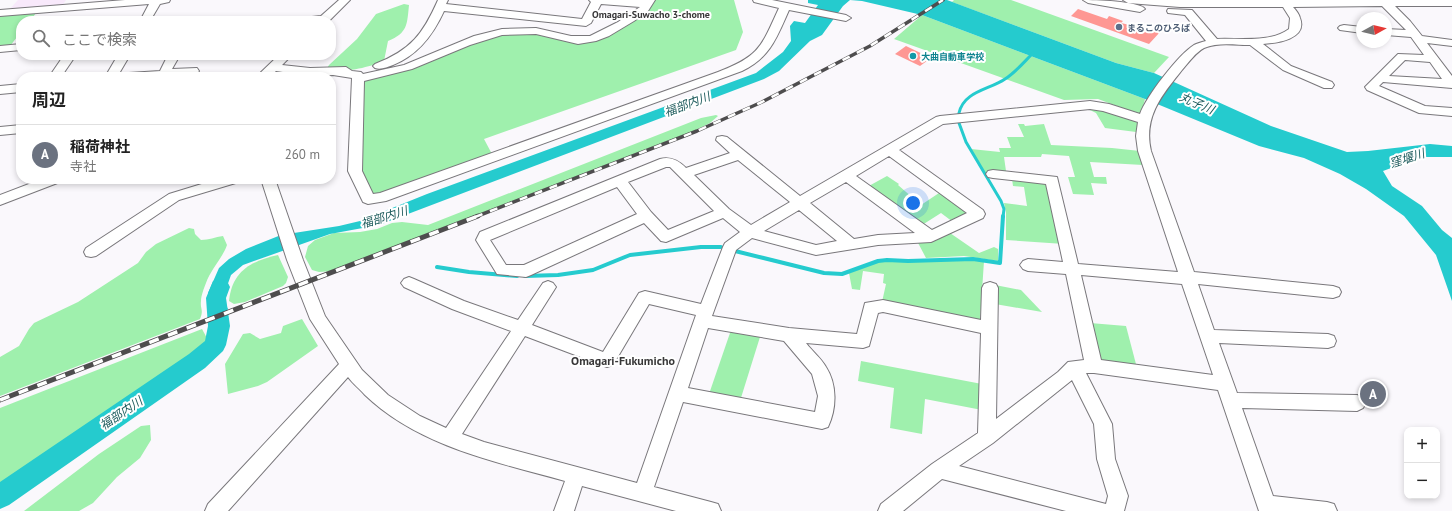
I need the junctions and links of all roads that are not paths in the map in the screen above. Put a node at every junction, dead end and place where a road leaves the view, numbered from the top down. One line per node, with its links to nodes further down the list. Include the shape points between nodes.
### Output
1 (160, 0): 13 (street); 16 (street)
2 (345, 0): 17 (street)
3 (596, 0): 8 (street); 11 (street, via 586,22)
4 (758, 0): 12 (street)
5 (1088, 0): 24 (street, via 1117,6 1188,12)
6 (1128, 0): 7 (street, via 1166,3)
7 (1285, 1): 9 (street); 23 (street, via 1297,20 1295,31 1282,38)
8 (649, 2): 40 (street, via 637,15 591,40 576,40 536,31 500,32 407,67)
9 (1385, 3): 10 (street); 22 (street)
10 (1452, 3)
11 (442, 4): 38 (street, via 420,44 412,50 391,62 375,67)
12 (785, 6): 18 (street); 40 (street, via 767,46 760,55 744,65 373,200 368,200 355,171)
13 (42, 10): 14 (street); 15 (street)
14 (0, 14)
15 (37, 16)
16 (148, 16)
17 (328, 16)
18 (846, 18)
19 (1344, 28): 20 (street)
20 (1356, 29)
21 (1392, 33): 22 (street)
22 (1417, 37): 25 (street); 26 (street)
23 (1252, 41): 24 (street); 42 (street, via 1287,68)
24 (1213, 42): 46 (street, via 1199,46 1181,64)
25 (1452, 43)
26 (1432, 59): 39 (street, via 1402,56); 41 (street)
27 (67, 60): 32 (street)
28 (121, 60): 33 (street)
29 (171, 60): 34 (street)
30 (281, 60): 31 (street)
31 (273, 67): 37 (street); 38 (street, via 310,72)
32 (58, 72)
33 (114, 72)
34 (165, 72)
35 (183, 72): 36 (street)
36 (192, 72)
37 (268, 72)
38 (336, 72): 40 (street, via 357,75)
39 (1381, 78): 41 (street); 45 (street, via 1371,87 1423,110)
40 (358, 79)
41 (1452, 83)
42 (1328, 85)
43 (16, 88): 44 (street)
44 (0, 90)
45 (1452, 112)
46 (1146, 114): 50 (street, via 1090,105 954,118 940,120); 69 (street, via 1142,135 1144,144)
47 (16, 128): 48 (street)
48 (0, 130)
49 (722, 140): 51 (street)
50 (890, 150): 54 (street); 64 (street, via 978,214)
51 (740, 154): 52 (street); 60 (street)
52 (684, 174): 55 (street, via 674,164 665,162); 61 (street)
53 (993, 174): 68 (street, via 1052,180)
54 (846, 175): 60 (street); 64 (street)
55 (620, 181): 62 (street); 62 (street, via 485,236 483,240 502,270 526,271)
56 (42, 184): 59 (street)
57 (217, 184): 66 (street, via 174,197)
58 (270, 184): 80 (street, via 318,319)
59 (0, 200)
60 (801, 202): 63 (street); 65 (street)
61 (724, 212): 62 (street, via 666,237); 63 (street)
62 (646, 216)
63 (750, 232): 65 (street, via 816,250); 74 (street, via 730,247)
64 (931, 237): 65 (street)
65 (852, 244)
66 (91, 252)
67 (1028, 265): 68 (street)
68 (1072, 269): 69 (street); 81 (street)
69 (1189, 278): 73 (street); 78 (street)
70 (409, 282): 76 (street, via 458,305)
71 (548, 287): 76 (street)
72 (990, 288): 75 (street)
73 (1333, 292)
74 (704, 316): 76 (street, via 645,297 607,360); 77 (street); 84 (street)
75 (988, 328): 77 (street, via 883,306 871,307 864,341); 86 (street)
76 (521, 329): 87 (street)
77 (789, 335): 84 (street, via 820,371 827,396 822,421)
78 (1208, 336): 79 (street); 83 (street)
79 (1328, 342)
80 (349, 365): 87 (street, via 382,400 414,422); 92 (street)
81 (1094, 366): 82 (street); 83 (street)
82 (1074, 367): 86 (street); 97 (street, via 1103,424 1106,459 1118,496)
83 (1227, 392): 85 (street); 91 (street)
84 (678, 394): 90 (street)
85 (1357, 403)
86 (987, 437): 88 (street)
87 (450, 438): 89 (street)
88 (939, 470): 95 (street); 96 (street)
89 (576, 476): 90 (street); 93 (street)
90 (643, 493): 94 (street)
91 (1268, 508): 98 (street)
92 (215, 511)
93 (564, 511)
94 (711, 511)
95 (888, 511)
96 (1102, 511)
97 (1114, 511)
98 (1327, 511)

